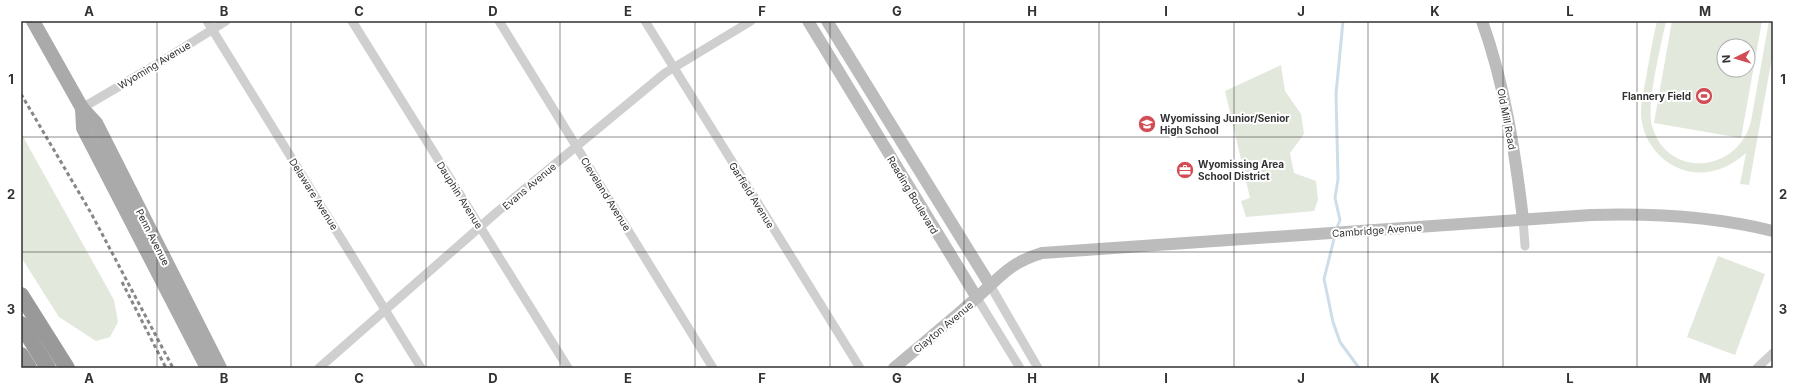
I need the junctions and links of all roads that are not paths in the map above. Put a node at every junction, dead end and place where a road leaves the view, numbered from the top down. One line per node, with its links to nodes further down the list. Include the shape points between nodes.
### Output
1 (33, 21): 13 (main road, Penn Avenue)
2 (207, 21): 11 (street, Delaware Avenue)
3 (226, 21): 11 (street, Wyoming Avenue)
4 (352, 21): 16 (street, Dauphin Avenue)
5 (499, 21): 14 (street, Cleveland Avenue)
6 (645, 21): 12 (street, Garfield Avenue)
7 (751, 21): 12 (street, Evans Avenue)
8 (808, 21): 21 (street, Reading Boulevard)
9 (827, 21): 19 (street, Reading Boulevard)
10 (1482, 21): 15 (street, Old Mill Road, via 1504,97)
11 (212, 30): 13 (street, Wyoming Avenue); 22 (street, Delaware Avenue)
12 (674, 68): 14 (street, Evans Avenue); 35 (street, Garfield Avenue)
13 (82, 108): 29 (main road, Penn Avenue, via 83,128); 30 (main road, Penn Avenue, via 96,123)
14 (576, 146): 16 (street, Evans Avenue); 34 (street, Cleveland Avenue)
15 (1523, 219): 17 (street, Cambridge Avenue, via 1633,213 1672,214); 18 (street); 19 (street, Cambridge Avenue, via 1042,253 1014,264)
16 (480, 227): 22 (street, Evans Avenue); 33 (street, Dauphin Avenue)
17 (1773, 231)
18 (1525, 246)
19 (990, 285): 21 (street, Clayton Avenue); 38 (street, Reading Boulevard)
20 (21, 295): 28 (highway)
21 (977, 298): 36 (street, Clayton Avenue); 37 (street, Reading Boulevard)
22 (385, 310): 31 (street, Evans Avenue); 32 (street, Delaware Avenue)
23 (21, 324): 27 (highway)
24 (1773, 353): 39 (street)
25 (21, 355): 26 (highway)
26 (29, 368)
27 (48, 368)
28 (67, 368)
29 (207, 368)
30 (220, 368)
31 (319, 368)
32 (421, 368)
33 (568, 368)
34 (713, 368)
35 (860, 368)
36 (894, 368)
37 (1020, 368)
38 (1038, 368)
39 (1757, 368)

